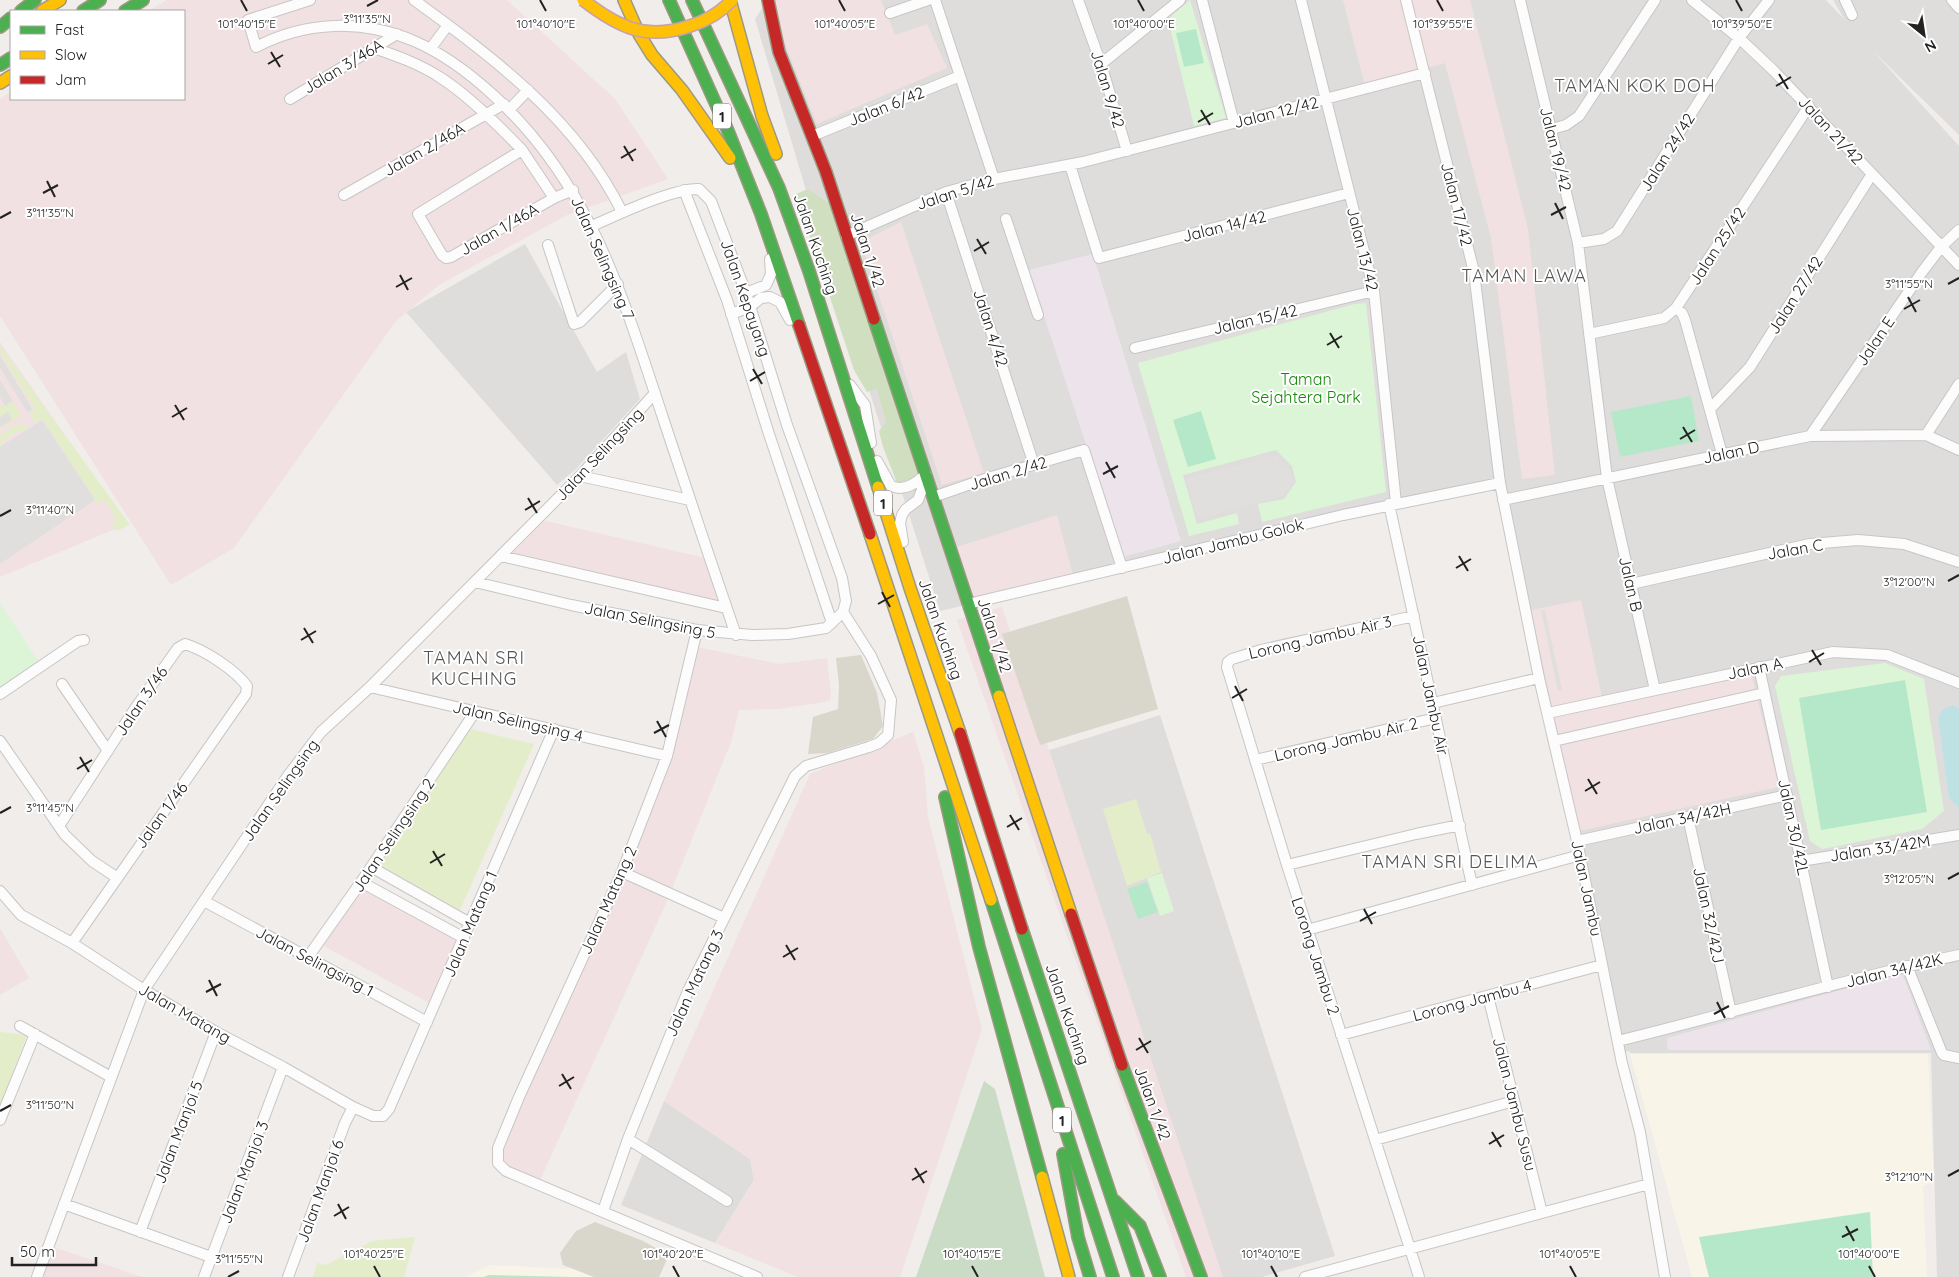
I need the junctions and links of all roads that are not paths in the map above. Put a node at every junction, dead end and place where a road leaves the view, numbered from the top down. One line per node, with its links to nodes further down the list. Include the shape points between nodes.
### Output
1 (35, 0): 29 (main road)
2 (60, 0): 30 (main road)
3 (128, 0): 27 (main road)
4 (143, 0): 27 (main road)
5 (310, 0): 38 (street, Jalan Selingsing 7, via 248,20 256,47 278,36 327,27 351,25)
6 (414, 0): 35 (street)
7 (583, 0): 37 (main road, bridge, via 627,28)
8 (624, 0): 66 (main road, via 648,49 712,129)
9 (669, 0): 66 (main road, 1)
10 (692, 0): 76 (main road, Jalan Kuching / 1, via 779,188)
11 (731, 0): 37 (main road, bridge, via 714,15); 76 (main road, via 755,94 788,185)
12 (745, 0): 37 (main road, bridge, via 710,25 692,31)
13 (768, 0): 53 (main road, Jalan 1/42, via 783,68)
14 (928, 0): 32 (street)
15 (935, 0): 44 (street)
16 (1078, 0): 42 (street, Jalan 9/42)
17 (1180, 0): 42 (street)
18 (1202, 0): 51 (street)
19 (1301, 0): 47 (street, Jalan 13/42)
20 (1406, 0): 43 (street, Jalan 17/42)
21 (1655, 0): 52 (street, via 1579,116)
22 (1692, 0): 39 (street, Jalan 21/42)
23 (1769, 0): 39 (street, Jalan 24/42)
24 (1845, 0): 33 (street)
25 (1952, 0): 28 (street)
26 (1523, 1): 52 (street, Jalan 19/42)
27 (110, 7): 31 (main road)
28 (1959, 8)
29 (22, 10)
30 (44, 10)
31 (90, 10)
32 (890, 13)
33 (1852, 15)
34 (10, 19): 36 (main road)
35 (448, 25): 41 (street); 45 (street)
36 (0, 27)
37 (667, 33)
38 (397, 34): 40 (street, Jalan 3/46A); 41 (street, Jalan Selingsing 7)
39 (1739, 38): 48 (street, Jalan 21/42); 72 (street, Jalan 24/42, via 1617,231 1604,239)
40 (374, 48): 46 (street, Jalan 3/46A); 50 (street, via 440,77)
41 (431, 48): 49 (street, Jalan Selingsing 7, via 463,68)
42 (1101, 64): 55 (street, Jalan 9/42)
43 (1424, 73): 47 (street, Jalan 12/42); 99 (street, Jalan 17/42, via 1474,272)
44 (960, 76): 53 (street, Jalan 6/42); 58 (street)
45 (528, 90): 49 (street, Jalan 2/46A); 65 (street, via 564,126 592,162)
46 (290, 99)
47 (1326, 100): 51 (street, Jalan 12/42); 62 (street, Jalan 13/42)
48 (1809, 106): 57 (street, Jalan 21/42); 81 (street, Jalan 25/42)
49 (507, 107): 50 (street, Jalan 2/46A); 59 (street, Jalan Selingsing 7, via 544,149)
50 (484, 114): 54 (street); 63 (street, Jalan 2/46A)
51 (1234, 122): 55 (street, Jalan 12/42)
52 (1552, 129): 72 (street, Jalan 19/42)
53 (812, 136): 71 (main road, Jalan 1/42)
54 (522, 150): 64 (street); 64 (street, Jalan 1/46A, via 418,214 442,255 451,257)
55 (1127, 151): 56 (street, Jalan 12/42)
56 (1070, 165): 58 (street, Jalan 5/42); 62 (street, Jalan 14/42, via 1099,258)
57 (1872, 174): 74 (street, Jalan 21/42); 90 (street, Jalan 27/42, via 1750,367)
58 (994, 179): 61 (street, Jalan 5/42)
59 (573, 190): 64 (street, Jalan 1/46A); 68 (street, Jalan Selingsing 7)
60 (684, 190): 65 (street); 79 (street, Jalan Kepayang, via 699,189 711,201); 82 (street)
61 (946, 192): 71 (street, Jalan 5/42); 95 (street, Jalan 4/42)
62 (1349, 194): 78 (street, Jalan 13/42)
63 (344, 195)
64 (554, 198)
65 (622, 212): 68 (street)
66 (761, 214): 69 (main road, 1)
67 (1006, 219): 83 (street)
68 (592, 226): 77 (street, Jalan Selingsing 7)
69 (766, 228): 79 (street, via 771,274 766,285); 88 (main road, 1)
70 (1959, 230): 74 (street, Jalan E)
71 (846, 236): 97 (main road, Jalan 1/42)
72 (1578, 243): 84 (street, Jalan 19/42)
73 (548, 245): 77 (street, via 574,324 580,322)
74 (1941, 246): 75 (street, Jalan 21/42); 92 (street, Jalan E)
75 (1959, 265)
76 (809, 271): 86 (main road, Jalan Kuching / 1)
77 (618, 284): 89 (street, Jalan Selingsing 7)
78 (1374, 291): 85 (street, Jalan 15/42); 104 (street, Jalan 13/42)
79 (746, 294): 80 (street, Jalan Kepayang)
80 (750, 307): 82 (street); 88 (street, via 764,297 780,302); 114 (street, Jalan Kepayang, via 792,439 842,578 846,601)
81 (1676, 308): 84 (street, Jalan 25/42, via 1664,318); 90 (street, via 1685,320)
82 (731, 314): 116 (street)
83 (1038, 315)
84 (1588, 334): 98 (street, Jalan 19/42)
85 (1135, 348)
86 (844, 380): 97 (street, via 865,405 872,453 891,486 904,488); 111 (main road, Jalan Kuching / 1)
87 (1959, 384): 91 (street)
88 (820, 385): 122 (main road, 1)
89 (655, 393): 96 (street, Jalan Selingsing); 101 (street, Jalan Selingsing 7)
90 (1710, 409): 94 (street)
91 (1926, 435): 92 (street, Jalan D); 93 (street, Jalan D)
92 (1810, 436): 94 (street, Jalan D)
93 (1959, 450)
94 (1722, 454): 98 (street, Jalan D)
95 (1034, 465): 100 (street, Jalan 2/42); 108 (street, Jalan 2/42, via 1084,450)
96 (580, 476): 101 (street); 106 (street, Jalan Selingsing)
97 (926, 476): 100 (main road, Jalan 1/42); 102 (street)
98 (1607, 478): 103 (street, Jalan D); 110 (street, Jalan B)
99 (1500, 483): 103 (street, Jalan 17/42); 104 (street, Jalan Jambu Golok)
100 (933, 497): 105 (main road, Jalan 1/42)
101 (690, 500): 113 (street, Jalan Selingsing 7)
102 (918, 500): 105 (street); 111 (street, via 906,509 900,523)
103 (1503, 500): 123 (street, Jalan Jambu)
104 (1393, 504): 108 (street, Jalan Jambu Golok); 115 (street, Jalan Jambu Air)
105 (940, 517): 112 (main road, Jalan 1/42)
106 (501, 556): 109 (street, Jalan Selingsing); 113 (street)
107 (1959, 562): 110 (street, Jalan C, via 1904,544 1858,540 1810,544)
108 (1122, 568): 112 (street, Jalan Jambu Golok)
109 (475, 582): 117 (street, Jalan Selingsing 5); 127 (street, Jalan Selingsing)
110 (1631, 584): 128 (street, Jalan B)
111 (910, 588): 187 (main road, Jalan Kuching / 1)
112 (968, 604): 204 (main road, Jalan 1/42, via 1132,1098)
113 (726, 608): 118 (street, Jalan Selingsing 7)
114 (843, 612): 116 (street); 157 (street, Jalan Matang 3, via 871,656 891,700 888,735 869,747 806,766 795,776)
115 (1414, 616): 120 (street, Lorong Jambu Air 3, via 1261,650); 131 (street, Jalan Jambu Air)
116 (829, 625): 118 (street, Jalan Selingsing 5, via 788,634)
117 (697, 630): 118 (street, Jalan Selingsing 5); 139 (street, Jalan Matang 2)
118 (736, 635)
119 (84, 640): 130 (street)
120 (1228, 662): 140 (street, Lorong Jambu 2)
121 (1759, 668): 124 (street, Jalan A, via 1833,652 1887,655); 128 (street, Jalan A); 129 (street, Jalan 30/42L)
122 (914, 669): 183 (main road, 1); 199 (main road, via 979,947)
123 (1539, 678): 131 (street); 133 (street, Jalan Jambu)
124 (1959, 683)
125 (62, 684): 138 (street)
126 (247, 686): 138 (street, Jalan 3/46, via 240,676 185,644 162,669); 152 (street, Jalan 1/46, via 246,694)
127 (370, 687): 132 (street, Jalan Selingsing 4); 156 (street, Jalan Selingsing, via 321,732)
128 (1655, 690): 133 (street, Jalan A)
129 (1764, 693): 137 (street, Jalan A); 141 (street, Jalan 30/42L)
130 (0, 694)
131 (1433, 703): 134 (street, Jalan Jambu Air)
132 (476, 712): 135 (street, Jalan Selingsing 4); 150 (street, Jalan Selingsing 2)
133 (1548, 712): 137 (street, Jalan Jambu)
134 (1436, 718): 140 (street, Lorong Jambu Air 2); 143 (street, Jalan Jambu Air)
135 (554, 729): 139 (street, Jalan Selingsing 4); 158 (street, Jalan Matang 1)
136 (0, 741): 144 (street)
137 (1554, 741): 146 (street, Jalan Jambu)
138 (108, 751): 144 (street, Jalan 3/46)
139 (667, 756): 151 (street, Jalan Matang 2)
140 (1255, 760): 149 (street, Lorong Jambu 2)
141 (1787, 795): 142 (street, Jalan 34/42H); 148 (street, Jalan 30/42L)
142 (1688, 817): 146 (street, Jalan 34/42H); 169 (street, Jalan 32/42J)
143 (1460, 825): 149 (street); 154 (street, Jalan Jambu Air)
144 (59, 826): 152 (street, via 74,845)
145 (1959, 834): 148 (street, Jalan 33/42M)
146 (1577, 841): 147 (street, Jalan Jambu)
147 (1580, 855): 154 (street); 164 (street, Jalan Jambu)
148 (1801, 861): 166 (street, Jalan 30/42L)
149 (1287, 866): 159 (street, Lorong Jambu 2)
150 (372, 867): 153 (street, Jalan Selingsing 2); 158 (street)
151 (622, 872): 157 (street); 190 (street, Jalan Matang 2, via 498,1148 498,1163 506,1171)
152 (116, 877): 161 (street, Jalan 1/46)
153 (361, 882): 160 (street); 163 (street, Jalan Selingsing 2)
154 (1472, 885): 159 (street)
155 (0, 890): 161 (street, Jalan Matang, via 21,915)
156 (204, 901): 163 (street, Jalan Selingsing 1); 167 (street, Jalan Selingsing)
157 (724, 918): 184 (street, Jalan Matang 3, via 688,991)
158 (470, 923): 160 (street, Jalan Matang 1)
159 (1307, 930): 174 (street, Lorong Jambu 2)
160 (464, 938): 170 (street, Jalan Matang 1)
161 (72, 942): 167 (street, Jalan Matang)
162 (1959, 955): 165 (street, Jalan 34/42K)
163 (308, 957): 170 (street, Jalan Selingsing 1)
164 (1602, 965): 168 (street, Lorong Jambu 4); 175 (street, Jalan Jambu)
165 (1907, 966): 166 (street, Jalan 34/42K); 176 (street, via 1942,1053)
166 (1828, 987): 169 (street, Jalan 34/42K)
167 (144, 990): 172 (street, Jalan Matang); 178 (street, Jalan Selingsing)
168 (1488, 996): 174 (street, Lorong Jambu 4); 179 (street, Jalan Jambu Susu)
169 (1731, 1013): 175 (street, Jalan 34/42K)
170 (427, 1022): 181 (street, Jalan Matang 1)
171 (20, 1026): 173 (street)
172 (216, 1032): 177 (street, Jalan Matang); 192 (street, Jalan Manjoi 5)
173 (34, 1034): 178 (street); 182 (street)
174 (1341, 1035): 185 (street, Lorong Jambu 2)
175 (1618, 1041): 186 (street, Jalan Jambu)
176 (1959, 1058)
177 (283, 1067): 180 (street, Jalan Matang); 194 (street, Jalan Manjoi 3)
178 (111, 1077): 189 (street, Jalan Selingsing)
179 (1514, 1101): 185 (street); 191 (street, Jalan Jambu Susu)
180 (353, 1107): 181 (street, Jalan Matang, via 373,1116); 197 (street, Jalan Manjoi 6)
181 (383, 1116)
182 (0, 1120)
183 (1064, 1126): 200 (main road, via 1061,1144 1068,1189); 201 (main road, 1)
184 (628, 1138): 188 (street); 190 (street, Jalan Matang 3)
185 (1375, 1140): 193 (street, Lorong Jambu 2)
186 (1649, 1184): 191 (street); 207 (street, Jalan Jambu)
187 (1112, 1199): 202 (main road, Jalan Kuching / 1); 203 (main road, via 1140,1226)
188 (727, 1201)
189 (64, 1204): 192 (street); 195 (street, Jalan Selingsing)
190 (603, 1211): 198 (street)
191 (1542, 1213): 193 (street)
192 (140, 1232): 194 (street)
193 (1410, 1249): 205 (street); 206 (street, Lorong Jambu 2)
194 (211, 1257): 196 (street, Jalan Manjoi 3)
195 (37, 1277)
196 (204, 1277)
197 (288, 1277)
198 (758, 1277)
199 (1069, 1277)
200 (1090, 1277)
201 (1112, 1277)
202 (1138, 1277)
203 (1160, 1277)
204 (1201, 1277)
205 (1305, 1277)
206 (1418, 1277)
207 (1665, 1277)

